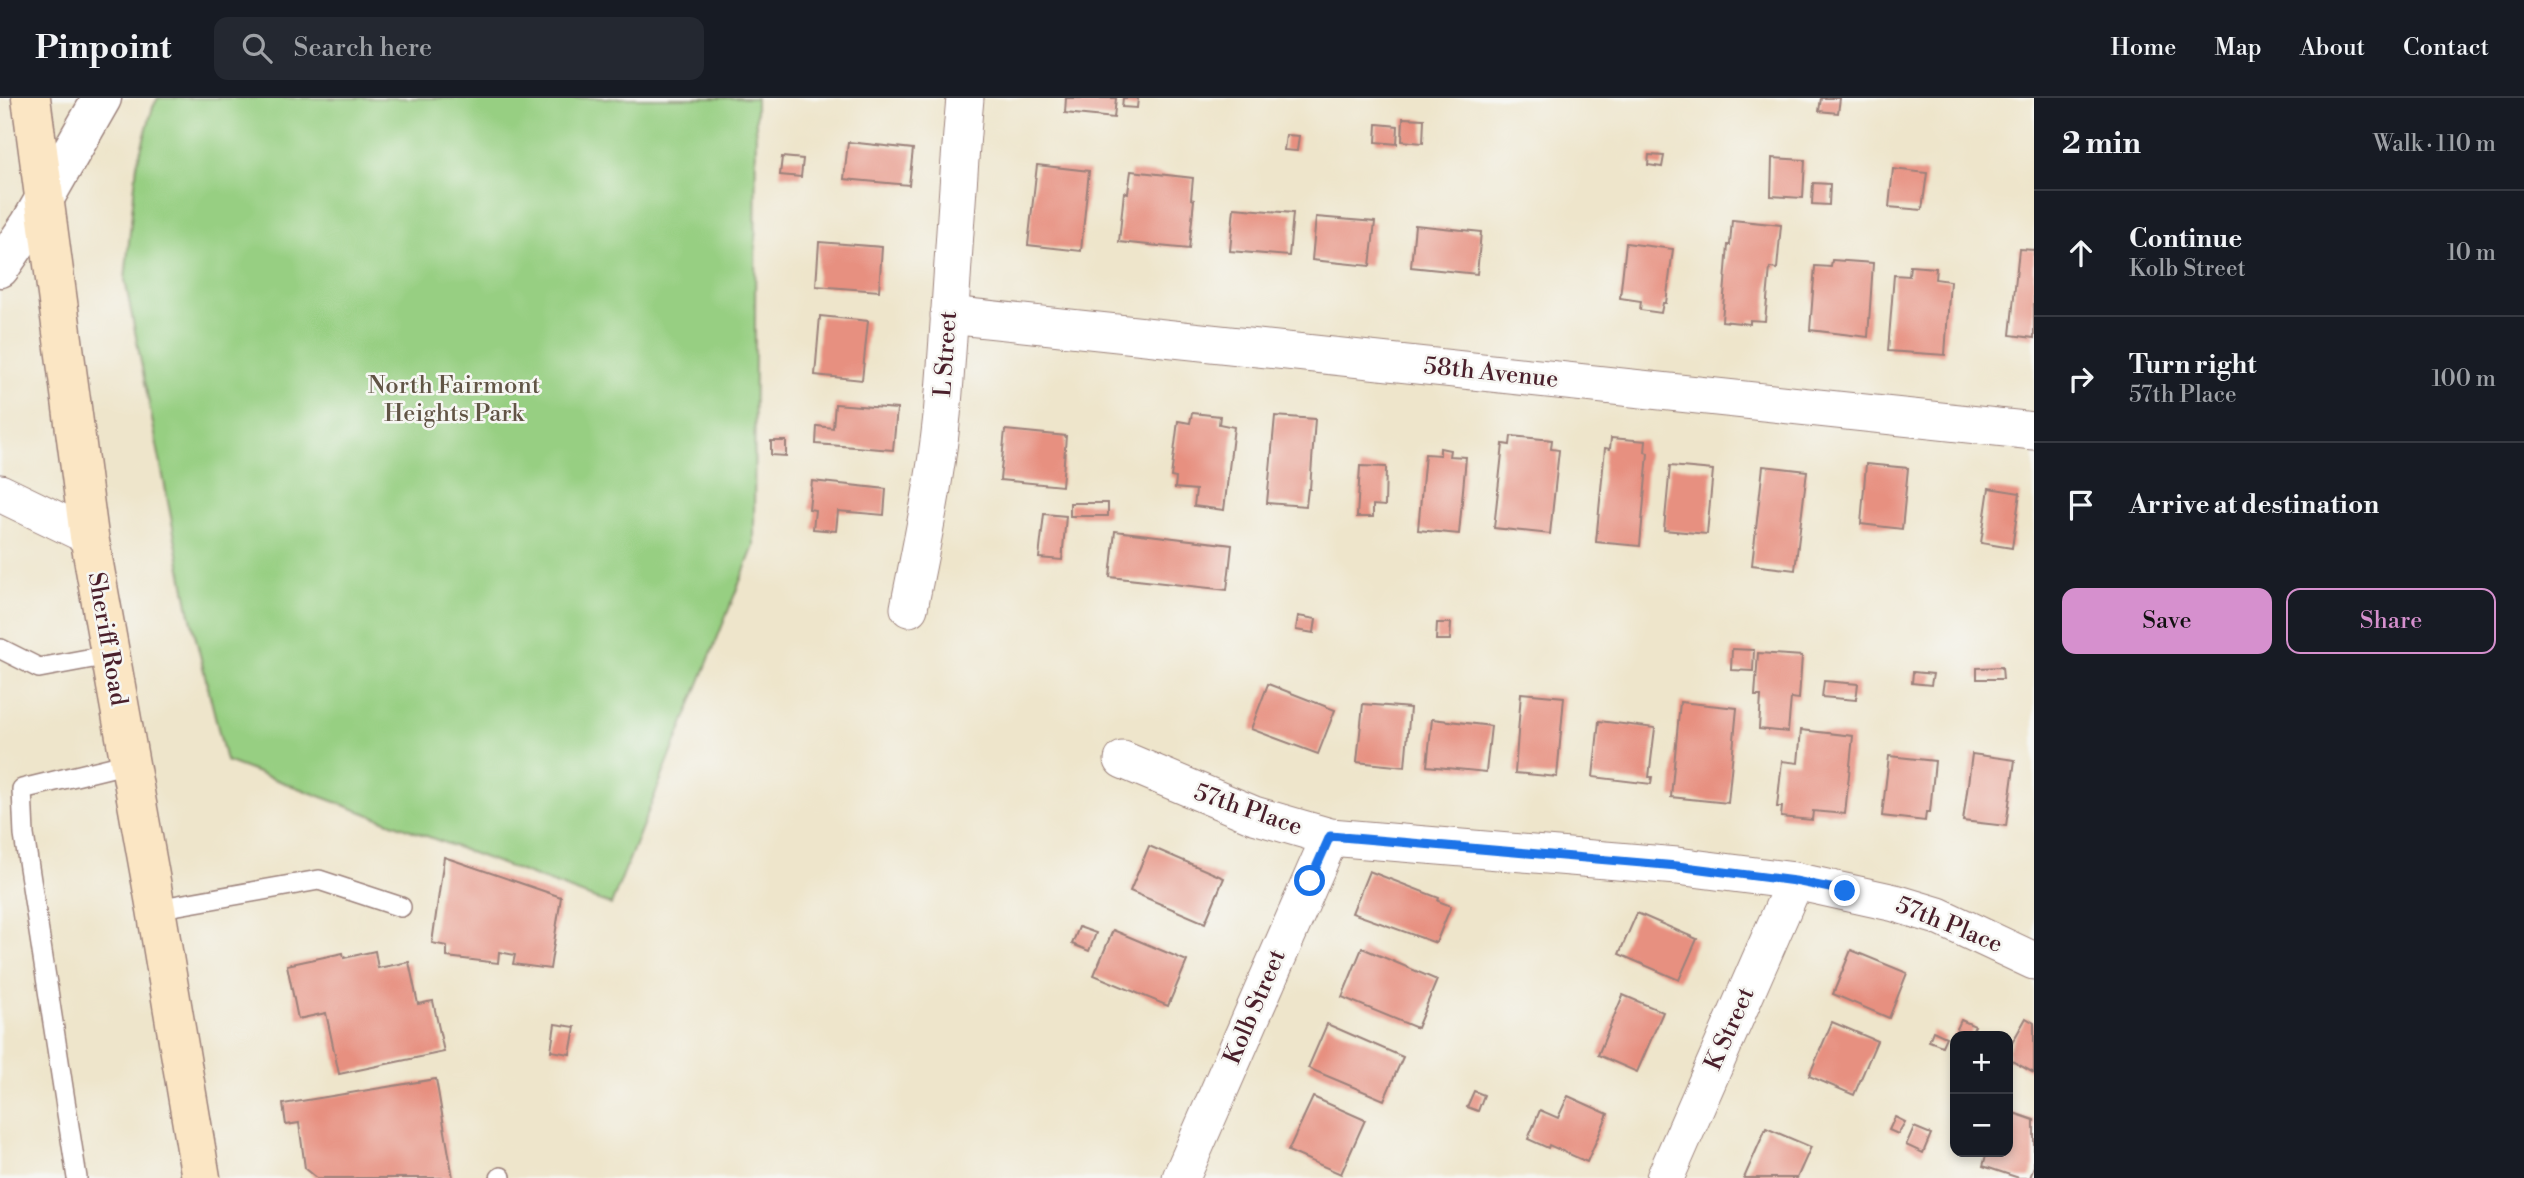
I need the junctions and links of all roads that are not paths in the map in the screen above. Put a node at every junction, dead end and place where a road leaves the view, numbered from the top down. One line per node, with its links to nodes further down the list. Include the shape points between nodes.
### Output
1 (31, 98): 4 (main road, Sheriff Road)
2 (102, 98): 4 (street)
3 (965, 98): 6 (street, L Street)
4 (45, 196): 5 (street); 9 (main road, Sheriff Road)
5 (0, 268)
6 (948, 315): 7 (street, 58th Avenue); 10 (street, L Street, via 937,456)
7 (2034, 431)
8 (0, 493): 9 (street)
9 (89, 536): 12 (main road, Sheriff Road)
10 (909, 608)
11 (0, 648): 12 (lane, via 39,668)
12 (109, 655): 14 (main road, Sheriff Road)
13 (1123, 760): 15 (street, 57th Place, via 1254,815)
14 (128, 763): 18 (main road, Sheriff Road); 20 (lane, via 22,789 24,835)
15 (1330, 836): 16 (street, 57th Place, via 1677,866); 22 (street, Kolb Street)
16 (1795, 881): 19 (street, 57th Place, via 1938,916); 23 (street, K Street)
17 (401, 907): 18 (lane, via 319,880)
18 (156, 909): 21 (main road, Sheriff Road)
19 (2034, 961)
20 (77, 1178)
21 (201, 1178)
22 (1181, 1178)
23 (1665, 1178)

